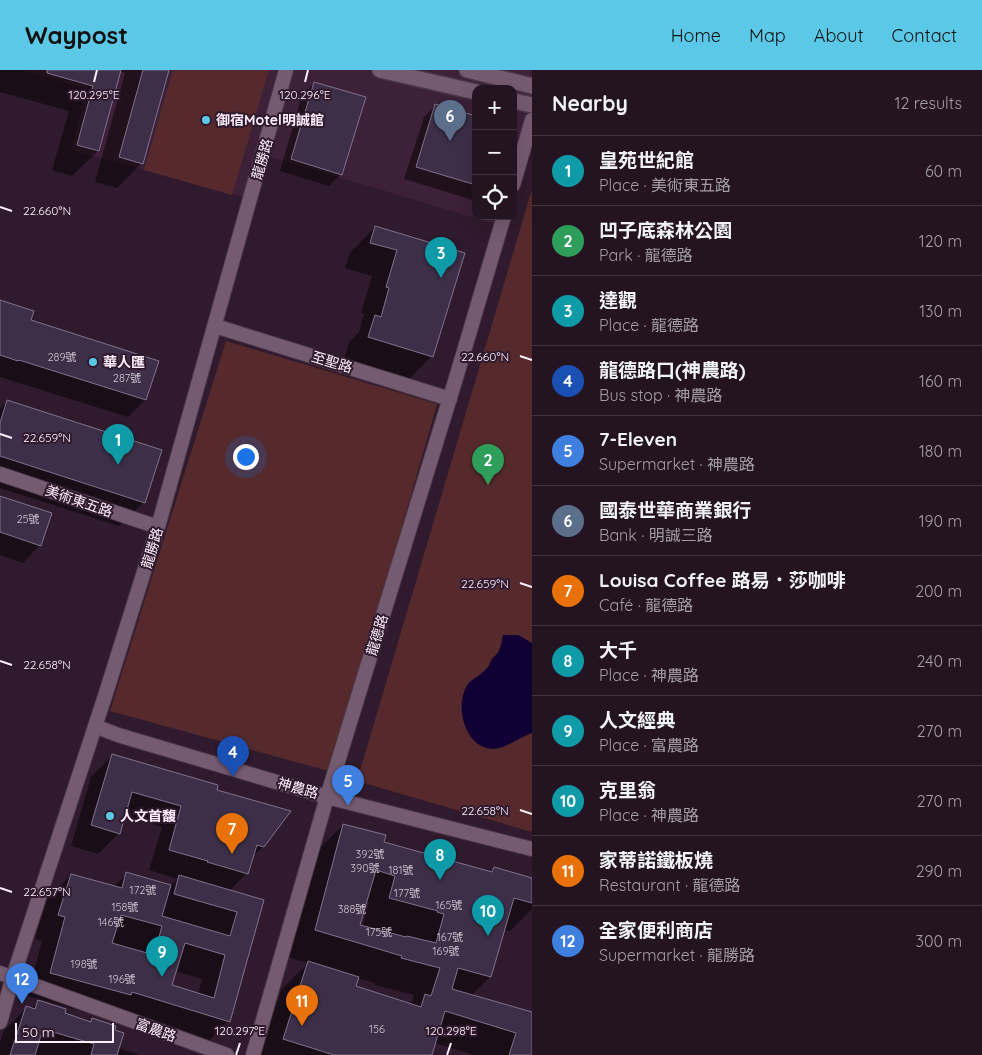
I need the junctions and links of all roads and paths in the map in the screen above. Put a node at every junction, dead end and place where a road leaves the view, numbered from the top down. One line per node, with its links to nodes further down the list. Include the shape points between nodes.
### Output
1 (286, 70): 12 (street, 龍勝路)
2 (380, 70): 4 (street)
3 (467, 70): 5 (street)
4 (399, 72): 6 (street)
5 (532, 86)
6 (472, 91)
7 (517, 102): 8 (street)
8 (532, 105)
9 (532, 120): 10 (street)
10 (516, 175)
11 (503, 220): 13 (street, 龍德路)
12 (215, 326): 13 (street, 至聖路); 15 (street, 龍勝路)
13 (450, 399): 17 (street, 龍德路)
14 (0, 474): 15 (street, 美術東五路)
15 (158, 527): 16 (street, 龍勝路)
16 (95, 726): 17 (street, 神農路); 19 (street, 龍勝路)
17 (327, 796): 18 (street, 神農路); 22 (street, 龍德路)
18 (532, 849)
19 (7, 975): 20 (street, 龍勝路); 21 (street, 富農路)
20 (0, 1022)
21 (228, 1055)
22 (253, 1055)

